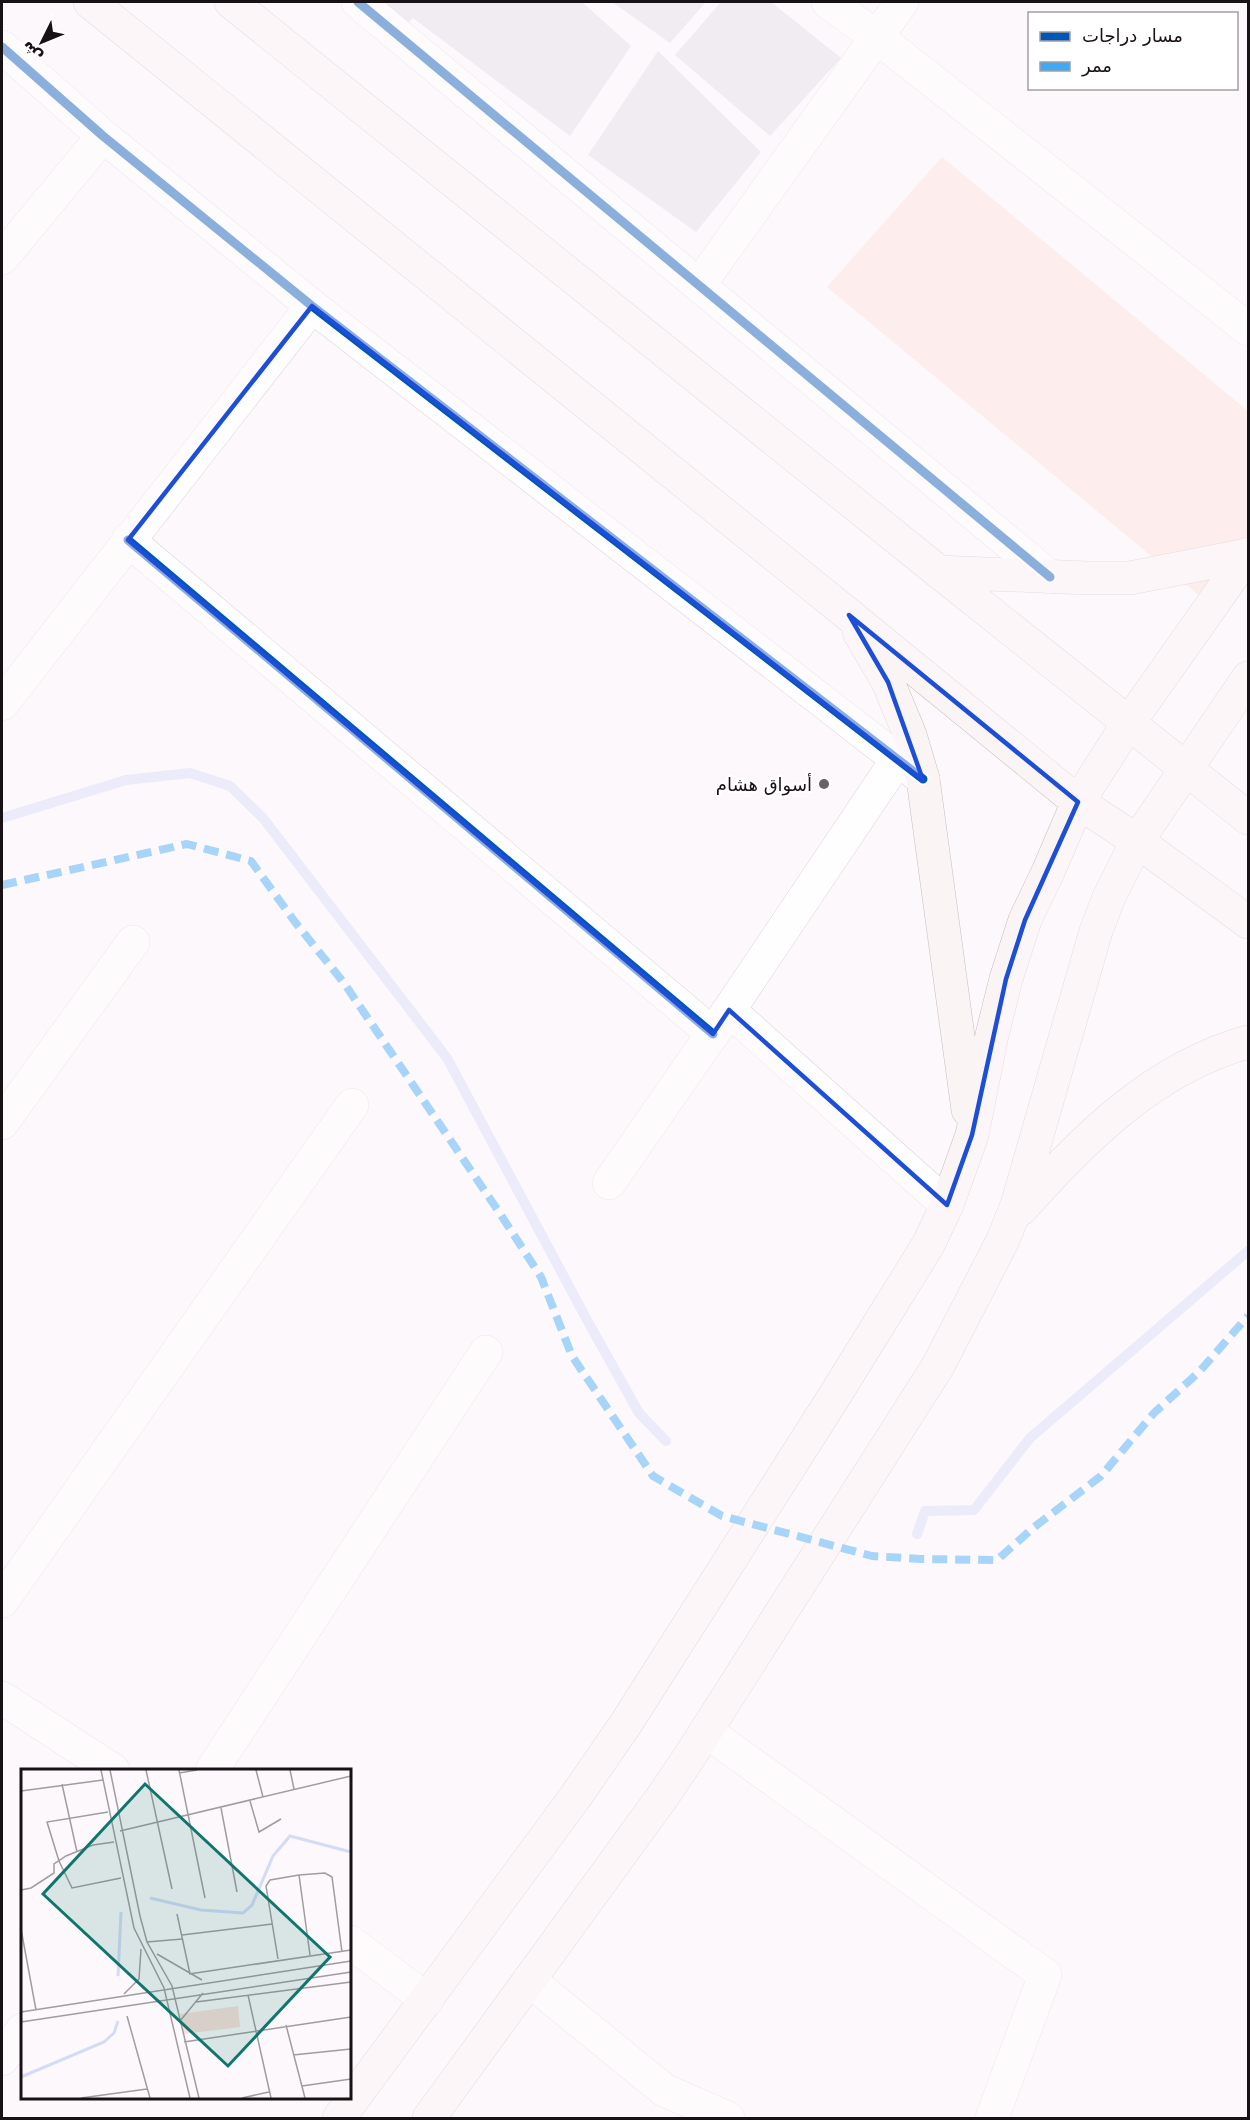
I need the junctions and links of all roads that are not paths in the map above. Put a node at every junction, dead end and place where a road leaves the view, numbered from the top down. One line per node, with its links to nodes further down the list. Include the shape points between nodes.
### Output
1 (90, 2): 17 (main road)
2 (231, 2): 15 (main road)
3 (358, 2): 10 (street)
4 (828, 2): 6 (street)
5 (902, 2): 6 (street)
6 (878, 38): 10 (street); 12 (street)
7 (2, 47): 8 (street)
8 (103, 136): 9 (street); 11 (street)
9 (2, 258)
10 (699, 285): 16 (street)
11 (312, 306): 13 (street); 21 (street)
12 (1248, 329)
13 (128, 540): 19 (street); 29 (street)
14 (1248, 554): 16 (main road, via 1130,578); 20 (main road)
15 (939, 572): 16 (main road); 20 (main road)
16 (1050, 577)
17 (849, 615): 23 (main road, via 888,682); 24 (main road)
18 (1248, 678): 22 (main road)
19 (2, 705)
20 (1128, 724): 22 (main road); 24 (main road)
21 (897, 760): 23 (street); 29 (street)
22 (1186, 769): 25 (main road); 26 (main road)
23 (923, 779): 33 (main road)
24 (1078, 802): 26 (main road); 33 (main road, via 1025,920 1006,979)
25 (1248, 818)
26 (1137, 841): 27 (main road); 36 (main road, via 1096,931 1028,1172)
27 (1248, 922)
28 (133, 942): 32 (street)
29 (721, 1022): 34 (street); 35 (street)
30 (1248, 1042): 36 (main road, via 1184,1066 1143,1093 1060,1165)
31 (352, 1105): 38 (street)
32 (2, 1123)
33 (972, 1135): 35 (main road)
34 (609, 1183)
35 (946, 1205): 45 (main road, via 928,1245 626,1725)
36 (1011, 1219): 40 (main road, via 938,1366)
37 (486, 1352): 42 (street)
38 (2, 1601)
39 (2, 1698): 41 (street)
40 (706, 1731): 44 (main road); 51 (street, via 1045,1975)
41 (111, 1769)
42 (213, 1769)
43 (351, 1943): 45 (street)
44 (529, 1980): 49 (main road); 50 (street, via 664,2090)
45 (427, 2000): 48 (main road)
46 (21, 2031): 47 (street)
47 (2, 2059)
48 (339, 2118)
49 (429, 2118)
50 (728, 2118)
51 (992, 2118)

